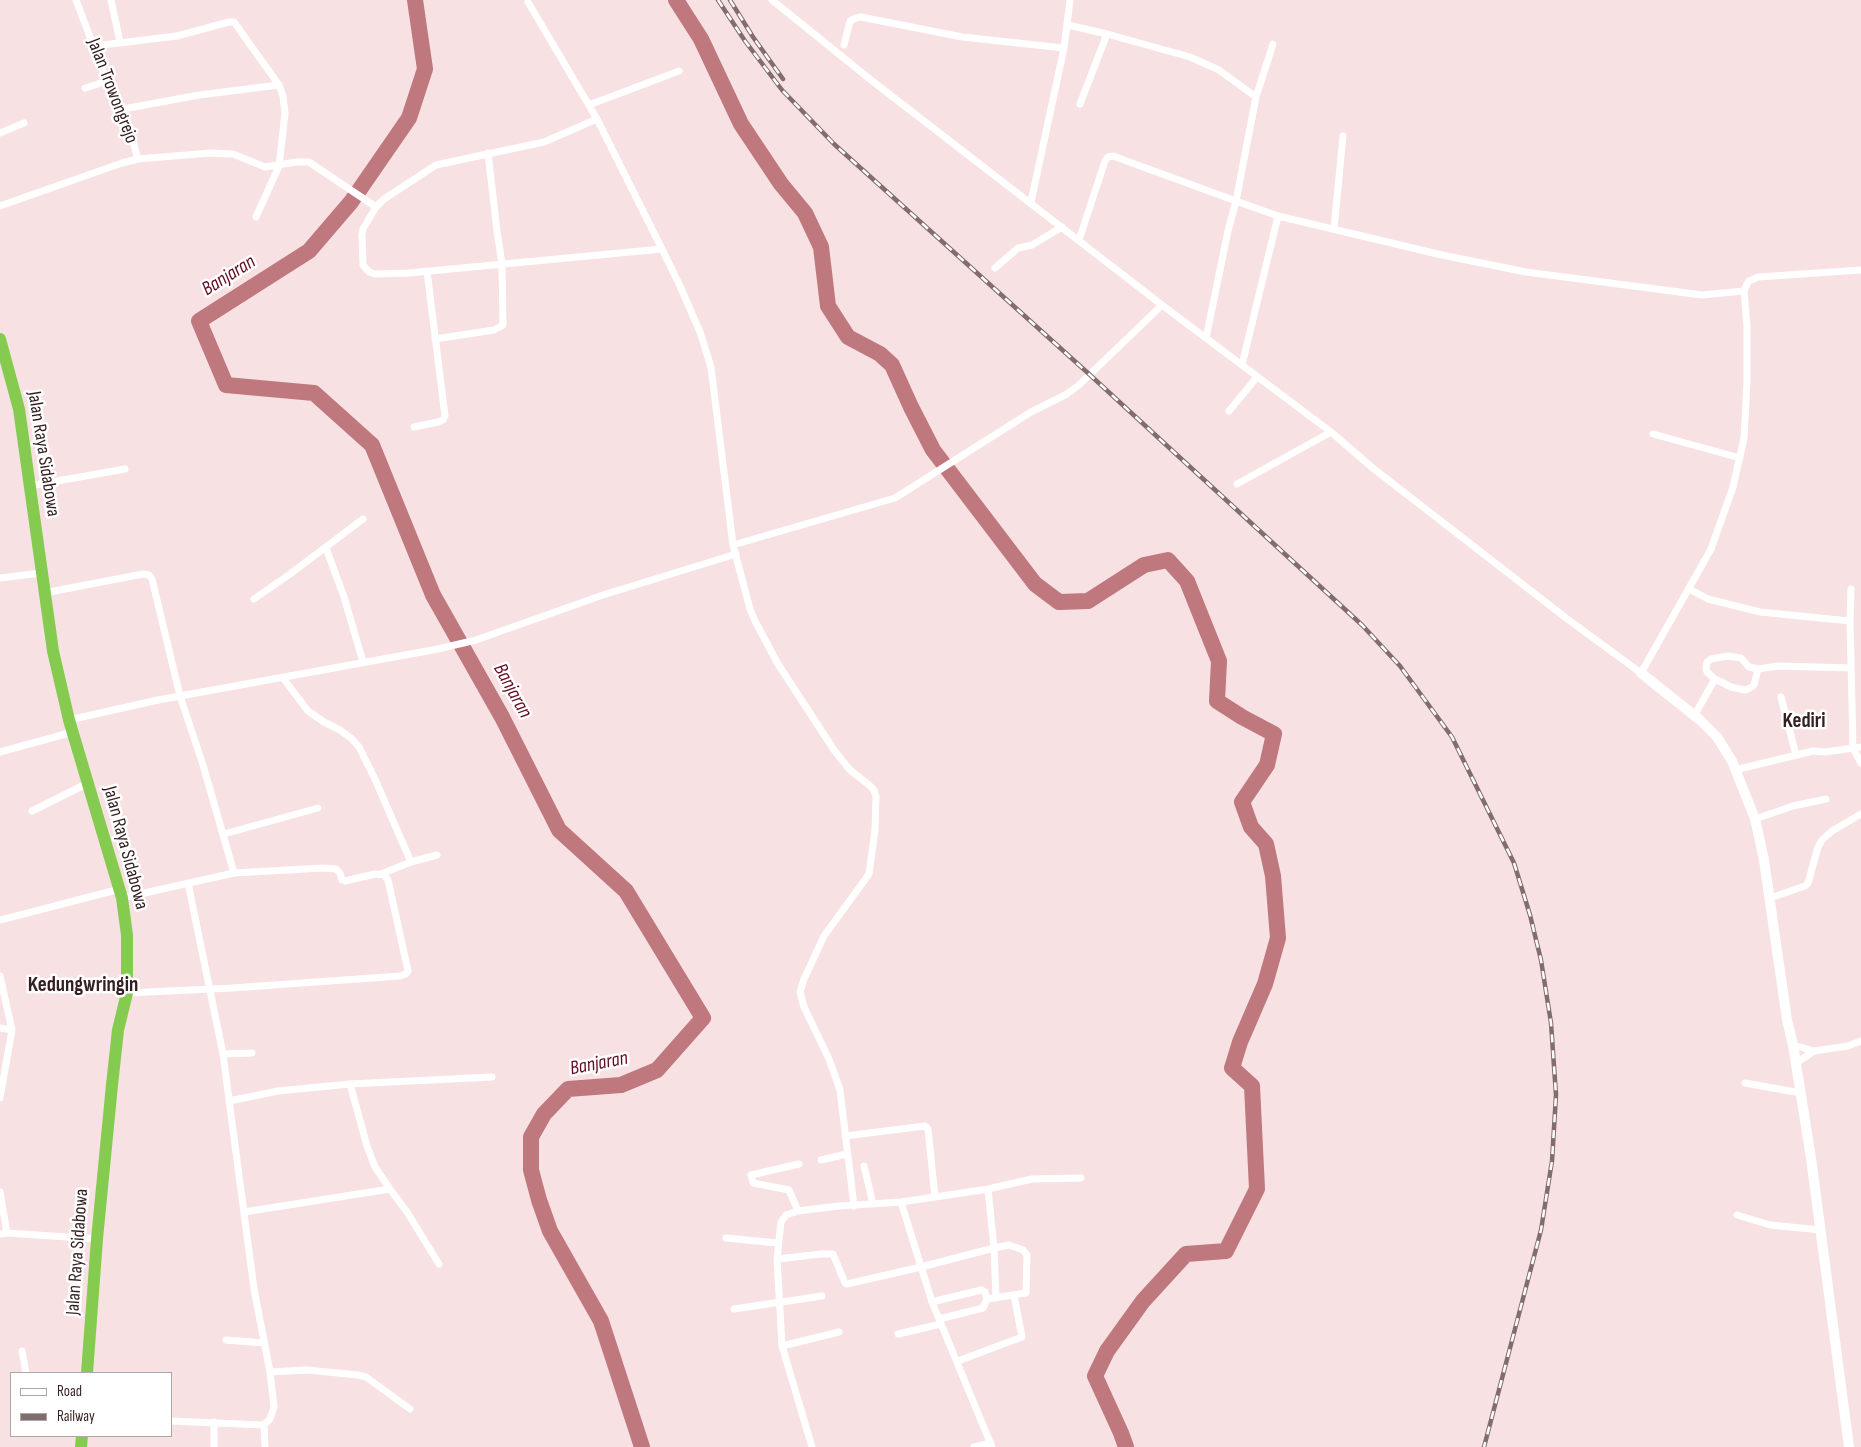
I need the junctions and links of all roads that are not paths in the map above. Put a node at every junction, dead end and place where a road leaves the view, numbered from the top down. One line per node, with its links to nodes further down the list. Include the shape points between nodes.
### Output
1 (76, 0): 11 (street, Jalan Trowongrejo)
2 (111, 0): 8 (street)
3 (772, 0): 29 (street)
4 (1070, 0): 6 (street)
5 (528, 2): 18 (street)
6 (1068, 25): 7 (street); 12 (street)
7 (1107, 34): 17 (street, via 1190,57 1218,70); 19 (street)
8 (120, 42): 11 (street); 15 (street, via 177,36 232,21)
9 (1273, 44): 17 (street)
10 (844, 45): 12 (street, via 850,21 861,17 962,37)
11 (94, 46): 14 (street, Jalan Trowongrejo)
12 (1064, 48): 29 (street)
13 (679, 71): 18 (street)
14 (107, 81): 16 (street); 20 (street, Jalan Trowongrejo)
15 (279, 85): 20 (street); 27 (street, via 285,113)
16 (85, 88)
17 (1256, 97): 28 (street)
18 (589, 104): 21 (street)
19 (1080, 104)
20 (118, 110): 26 (street, Jalan Trowongrejo, via 129,127)
21 (597, 119): 25 (street, via 544,142); 37 (street)
22 (24, 123): 23 (street)
23 (0, 133)
24 (1343, 136): 35 (street)
25 (488, 153): 30 (street, via 436,165); 38 (street)
26 (138, 159): 27 (street, via 196,153 233,154 266,167); 31 (street, Jalan Trowongrejo)
27 (279, 166): 30 (street, via 309,162); 33 (street)
28 (1236, 201): 32 (street); 36 (street, via 1113,156 1108,157); 44 (street)
29 (1031, 202): 34 (street)
30 (372, 205): 41 (street, via 362,235 365,268 375,274)
31 (0, 206)
32 (1278, 216): 35 (street); 47 (street)
33 (256, 217)
34 (1062, 227): 36 (street); 39 (street, via 1032,245 1018,248)
35 (1334, 229): 42 (street, via 1526,272 1702,295)
36 (1079, 240): 43 (street)
37 (662, 249): 38 (street); 58 (street, via 700,332 711,367)
38 (502, 264): 41 (street); 45 (street, via 502,327)
39 (995, 268)
40 (1861, 270): 42 (street, via 1758,277 1750,281)
41 (427, 271): 45 (street)
42 (1744, 291): 53 (street, via 1747,382)
43 (1162, 305): 44 (street); 58 (street, via 1073,389 887,501)
44 (1206, 338): 47 (street)
45 (435, 339): 50 (street, via 445,416 438,422)
46 (0, 340): 56 (highway, Jalan Raya Sidabowa, via 19,410)
47 (1242, 365): 48 (street)
48 (1258, 377): 49 (street); 51 (street)
49 (1229, 410)
50 (414, 427)
51 (1331, 432): 55 (street); 71 (street, via 1374,469)
52 (1653, 434): 53 (street)
53 (1740, 458): 63 (street, via 1719,530)
54 (125, 469): 56 (street)
55 (1237, 484)
56 (29, 486): 61 (highway, Jalan Raya Sidabowa)
57 (363, 519): 59 (street)
58 (734, 545): 60 (street)
59 (326, 548): 66 (street); 68 (street)
60 (736, 554): 68 (street, via 603,595 476,640); 116 (street, via 750,609 778,664 834,750 850,770 874,790 876,797 869,874 824,936 800,992 840,1090)
61 (41, 573): 62 (street); 65 (highway, Jalan Raya Sidabowa)
62 (0, 578)
63 (1689, 589): 67 (street, via 1708,599 1760,612); 71 (street)
64 (1851, 589): 67 (street)
65 (44, 593): 74 (street, via 136,575 149,576); 77 (highway, Jalan Raya Sidabowa, via 53,651)
66 (254, 599)
67 (1850, 622): 69 (street)
68 (363, 662): 72 (street)
69 (1851, 668): 70 (street, via 1778,666); 79 (street)
70 (1758, 669): 73 (street, via 1754,685 1744,690); 73 (street, via 1749,667 1741,658 1711,659 1706,668)
71 (1641, 673): 76 (street)
72 (283, 678): 74 (street); 92 (street, via 308,712 340,730 359,747)
73 (1715, 679): 76 (street)
74 (180, 696): 77 (street); 90 (street)
75 (1781, 698): 81 (street)
76 (1694, 716): 83 (street, via 1721,743)
77 (71, 726): 80 (street); 84 (highway, Jalan Raya Sidabowa)
78 (1861, 747): 79 (street)
79 (1852, 748): 81 (street); 82 (street)
80 (0, 752)
81 (1796, 755): 83 (street)
82 (1861, 763)
83 (1736, 770): 89 (street)
84 (88, 783): 87 (street); 96 (highway, Jalan Raya Sidabowa)
85 (1826, 799): 89 (street)
86 (318, 808): 90 (street)
87 (32, 811)
88 (1861, 814): 97 (street, via 1822,840 1805,886)
89 (1754, 819): 97 (street)
90 (224, 834): 93 (street)
91 (437, 854): 92 (street)
92 (411, 862): 94 (street)
93 (234, 873): 94 (street, via 323,868 336,869 345,881); 95 (street)
94 (381, 874): 100 (street, via 388,880 408,967 406,974)
95 (188, 883): 96 (street); 100 (street)
96 (121, 894): 98 (street); 101 (highway, Jalan Raya Sidabowa, via 127,935)
97 (1770, 898): 105 (street)
98 (0, 920)
99 (0, 976): 103 (street)
100 (209, 988): 101 (street); 108 (street)
101 (127, 993): 135 (highway, Jalan Raya Sidabowa, via 118,1030)
102 (0, 1028): 103 (street)
103 (12, 1030): 114 (street)
104 (1861, 1041): 106 (street)
105 (1793, 1045): 106 (street); 109 (street)
106 (1814, 1051): 109 (street)
107 (252, 1053): 108 (street)
108 (223, 1054): 115 (street)
109 (1796, 1063): 113 (street)
110 (492, 1077): 111 (street)
111 (350, 1084): 115 (street); 123 (street, via 367,1146 375,1167)
112 (1745, 1084): 113 (street)
113 (1801, 1093): 132 (street)
114 (0, 1098)
115 (229, 1101): 130 (street)
116 (845, 1136): 117 (street); 125 (street, via 925,1126 928,1129)
117 (848, 1154): 118 (street); 128 (street)
118 (821, 1160)
119 (799, 1164): 129 (street, via 751,1174 753,1183 789,1190)
120 (864, 1166): 127 (street)
121 (1081, 1178): 122 (street, via 1032,1179)
122 (988, 1189): 125 (street); 137 (street)
123 (390, 1190): 130 (street); 139 (street)
124 (0, 1192): 133 (street)
125 (935, 1197): 126 (street)
126 (901, 1202): 127 (street); 140 (street)
127 (873, 1204): 128 (street)
128 (854, 1206): 129 (street)
129 (798, 1211): 136 (street, via 786,1215 781,1222)
130 (244, 1212): 152 (street)
131 (1737, 1215): 132 (street, via 1761,1223)
132 (1821, 1230): 168 (street)
133 (3, 1234): 135 (street)
134 (726, 1238): 136 (street)
135 (96, 1239): 157 (highway, Jalan Raya Sidabowa)
136 (778, 1243): 138 (street)
137 (994, 1248): 140 (street); 142 (street, via 1009,1245 1023,1250 1027,1256 1026,1291); 143 (street)
138 (777, 1259): 140 (street, via 833,1254 847,1284); 145 (street)
139 (439, 1264)
140 (921, 1267): 146 (street)
141 (822, 1296): 145 (street)
142 (1014, 1296): 143 (street); 155 (street, via 1020,1339)
143 (996, 1298): 144 (street)
144 (987, 1299): 146 (street, via 981,1290); 148 (street, via 984,1308)
145 (779, 1302): 147 (street); 153 (street)
146 (932, 1302): 148 (street)
147 (734, 1309)
148 (940, 1322): 150 (street); 155 (street)
149 (839, 1332): 153 (street)
150 (898, 1334)
151 (226, 1340): 152 (street)
152 (264, 1343): 158 (street)
153 (782, 1346): 166 (street)
154 (22, 1351): 156 (street)
155 (958, 1362): 163 (street)
156 (26, 1372)
157 (86, 1372)
158 (270, 1372): 159 (street, via 307,1370 358,1375); 162 (street, via 274,1407)
159 (410, 1409)
160 (172, 1421): 161 (street)
161 (214, 1422): 162 (street); 164 (street)
162 (264, 1425): 165 (street)
163 (991, 1445): 167 (street)
164 (214, 1447)
165 (265, 1447)
166 (812, 1447)
167 (974, 1447)
168 (1849, 1447)

